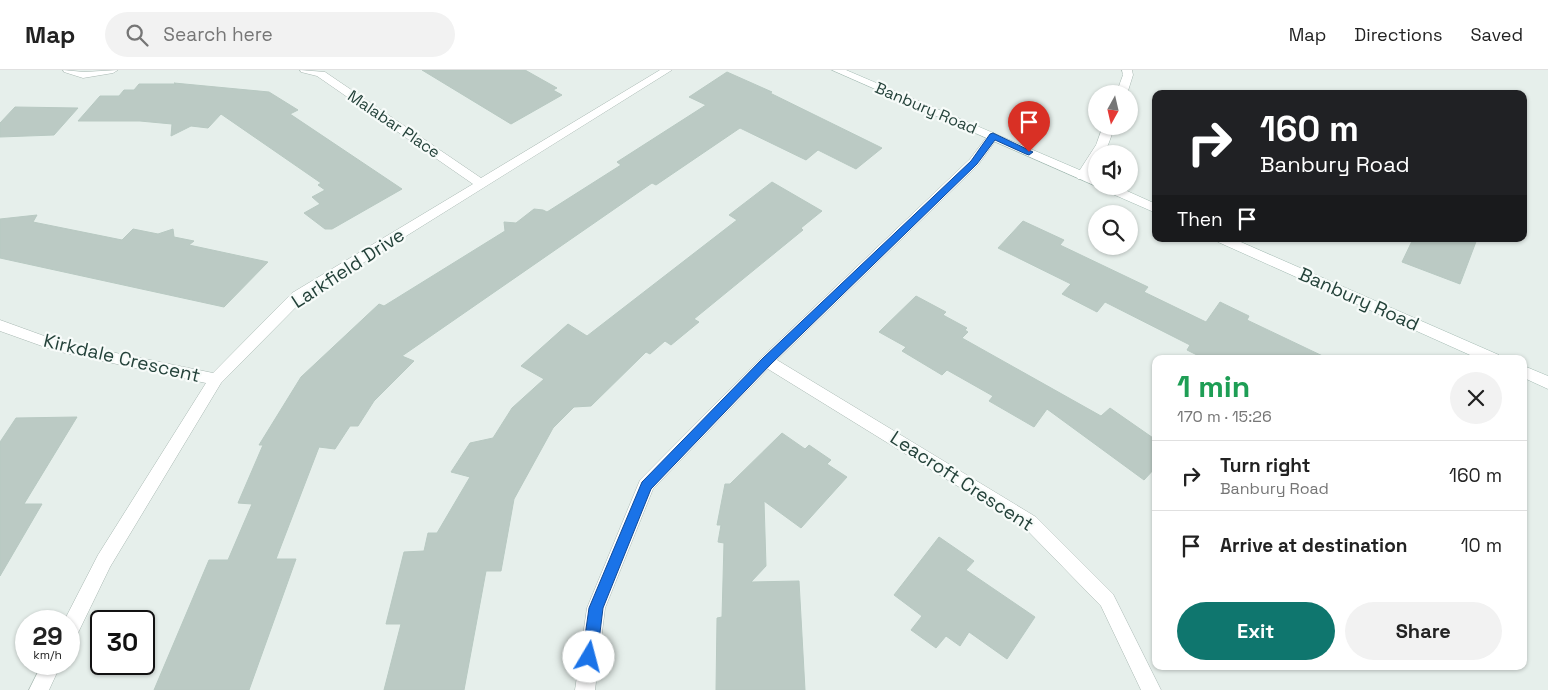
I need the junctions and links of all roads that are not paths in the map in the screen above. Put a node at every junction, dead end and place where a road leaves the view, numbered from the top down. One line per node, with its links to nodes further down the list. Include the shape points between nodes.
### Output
1 (68, 70): 2 (street, via 84,75)
2 (113, 70)
3 (305, 70): 12 (street, Malabar Place, via 321,74)
4 (667, 70): 12 (street, Larkfield Drive)
5 (837, 70): 8 (street, Banbury Road)
6 (1127, 70): 7 (street)
7 (1123, 85)
8 (993, 136): 10 (street, Banbury Road); 18 (street, via 974,162)
9 (1088, 167): 10 (street)
10 (1082, 176): 11 (street, Banbury Road)
11 (1088, 179)
12 (480, 183): 20 (street, Larkfield Drive, via 297,298)
13 (1125, 195): 14 (street)
14 (1152, 207)
15 (1230, 242): 17 (street, Banbury Road)
16 (0, 325): 20 (street, Kirkdale Crescent, via 56,346)
17 (1485, 355)
18 (767, 361): 25 (street, via 646,486 596,608); 26 (street, Leacroft Crescent, via 1030,522 1106,600)
19 (1527, 373): 21 (street)
20 (216, 379): 22 (street, Larkfield Drive, via 104,561)
21 (1548, 383)
22 (80, 610)
23 (46, 675): 24 (street)
24 (39, 690)
25 (585, 690)
26 (1151, 690)

